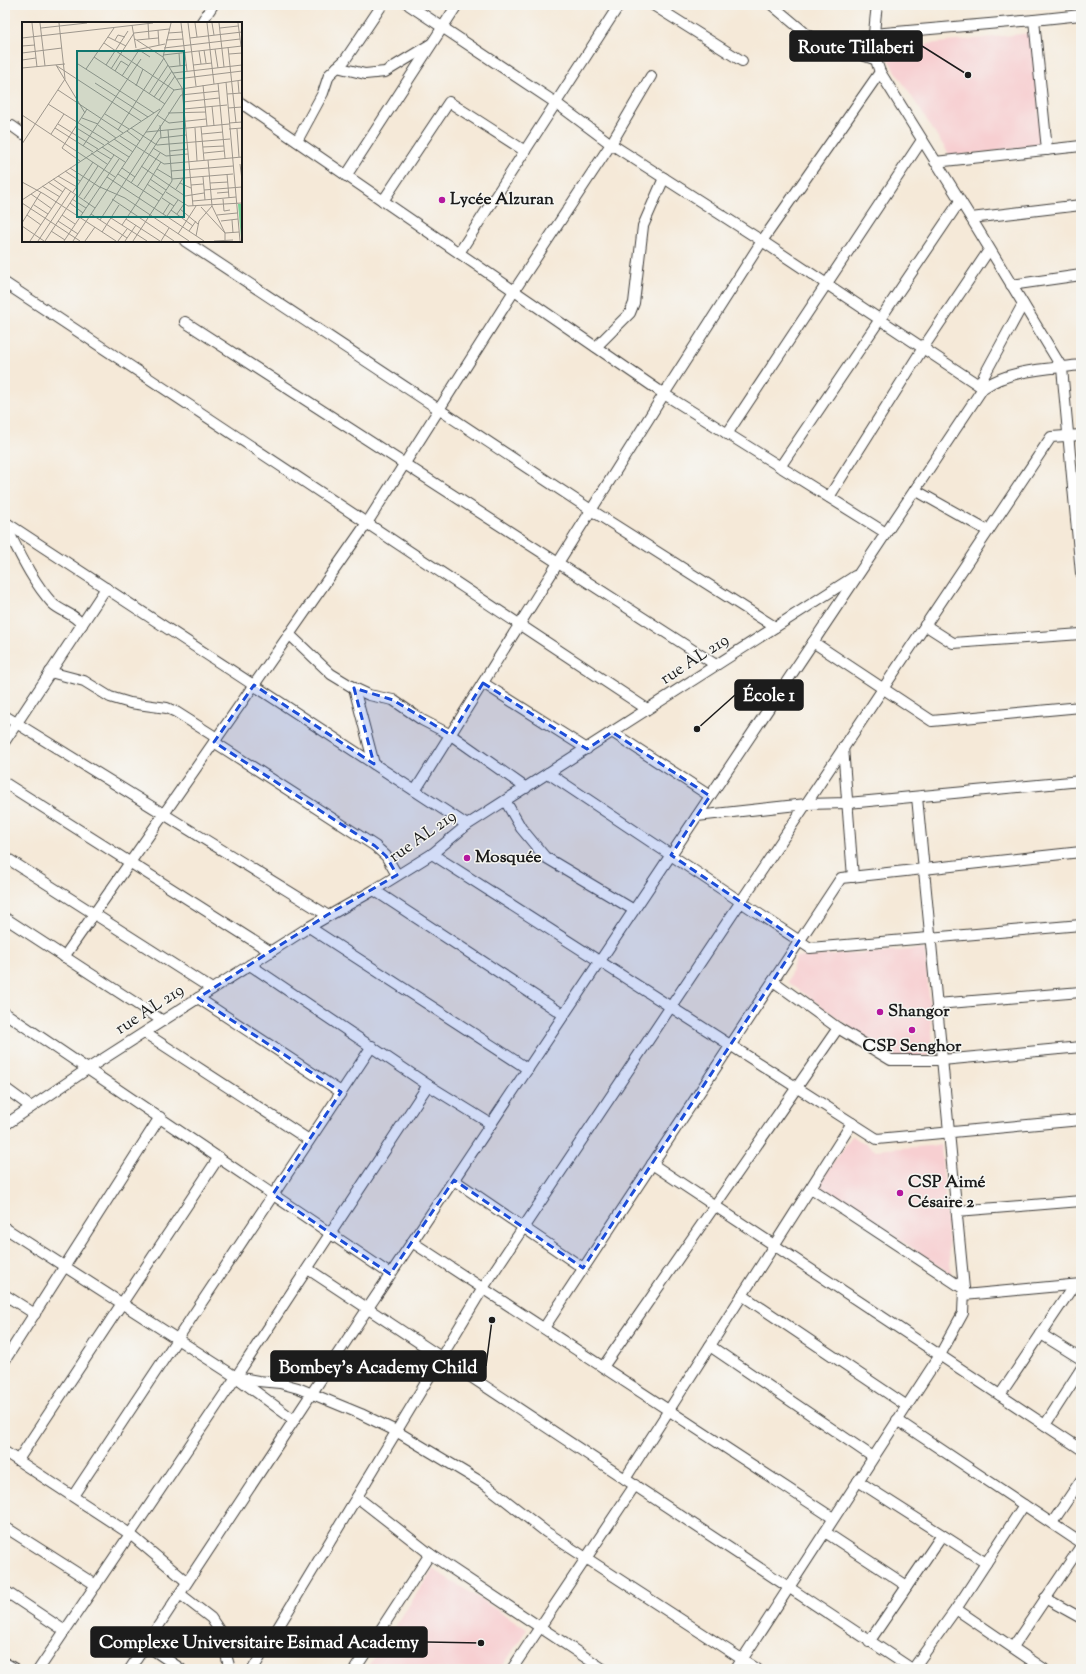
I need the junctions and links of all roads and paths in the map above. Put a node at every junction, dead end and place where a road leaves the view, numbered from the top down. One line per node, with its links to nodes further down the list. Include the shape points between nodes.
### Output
1 (213, 5): 11 (street)
2 (382, 5): 17 (street, via 345,60)
3 (408, 5): 12 (street)
4 (457, 5): 12 (street)
5 (619, 5): 20 (street)
6 (653, 5): 16 (street)
7 (772, 5): 15 (street, via 810,38)
8 (877, 5): 13 (street)
9 (1081, 15): 10 (street)
10 (1034, 20): 13 (street); 28 (street)
11 (202, 22)
12 (443, 27): 14 (street); 20 (street)
13 (873, 34): 15 (street)
14 (433, 43): 17 (street, via 385,72 365,74); 31 (street)
15 (874, 59): 18 (street)
16 (742, 61)
17 (337, 67): 25 (street, via 329,76 323,93)
18 (880, 72): 24 (street); 37 (street)
19 (651, 76): 26 (street)
20 (556, 103): 26 (street); 29 (street)
21 (242, 104): 25 (street)
22 (12, 126): 23 (street)
23 (22, 133)
24 (922, 140): 30 (street); 43 (street)
25 (297, 141): 31 (street)
26 (611, 144): 32 (street); 45 (street)
27 (1081, 146): 28 (street)
28 (1047, 150): 30 (street)
29 (525, 151): 33 (street, via 449,102); 40 (street)
30 (935, 162): 34 (street)
31 (346, 176): 33 (street)
32 (664, 178): 37 (street); 49 (street, via 643,226 634,303 630,313)
33 (383, 201): 40 (street)
34 (960, 201): 36 (street); 47 (street)
35 (1081, 205): 36 (street)
36 (971, 218): 39 (street)
37 (762, 241): 43 (street); 54 (street)
38 (187, 242): 55 (street)
39 (989, 250): 44 (street); 50 (street)
40 (459, 253): 45 (street)
41 (1081, 276): 44 (street)
42 (5, 283): 66 (street)
43 (827, 283): 47 (street); 56 (street)
44 (1011, 284): 46 (street)
45 (514, 291): 49 (street); 55 (street)
46 (1023, 304): 52 (street); 53 (street)
47 (880, 319): 50 (street); 60 (street)
48 (185, 322): 59 (street)
49 (596, 347): 54 (street)
50 (923, 348): 53 (street); 62 (street)
51 (1081, 365): 52 (street)
52 (1062, 368): 53 (street, via 1026,372); 58 (street)
53 (981, 386): 61 (street)
54 (664, 394): 56 (street); 63 (street)
55 (438, 409): 59 (street); 63 (street)
56 (727, 434): 60 (street)
57 (1081, 435): 58 (street)
58 (1068, 436): 64 (street); 68 (street, via 1050,437)
59 (404, 464): 66 (street); 70 (street)
60 (780, 467): 62 (street)
61 (915, 490): 68 (street); 69 (street)
62 (828, 497): 69 (street)
63 (591, 510): 70 (street); 77 (street)
64 (1078, 516): 71 (street)
65 (5, 522): 73 (street)
66 (366, 522): 74 (street); 78 (street)
67 (5, 525): 75 (street, via 42,590 53,604 78,618)
68 (988, 531): 76 (street)
69 (886, 533): 72 (street)
70 (558, 563): 74 (street); 81 (street)
71 (1081, 573)
72 (858, 574): 77 (street, rue AL 219); 80 (street)
73 (106, 588): 75 (street); 84 (street)
74 (520, 624): 83 (street); 88 (street)
75 (82, 625): 82 (street)
76 (925, 625): 79 (street, via 953,643); 86 (street)
77 (775, 627): 81 (street, rue AL 219)
78 (289, 634): 84 (street); 85 (street, via 331,674)
79 (1081, 634)
80 (813, 642): 86 (street); 103 (street)
81 (716, 665): 88 (street, rue AL 219)
82 (50, 672): 90 (street); 93 (street, via 84,681 110,697 168,708)
83 (483, 683): 92 (street); 96 (street)
84 (254, 685): 93 (street); 97 (street)
85 (354, 688): 92 (street, via 369,695 392,700); 97 (street)
86 (882, 688): 87 (street, via 932,721); 95 (street)
87 (1081, 707)
88 (647, 709): 91 (street, rue AL 219)
89 (5, 716): 90 (street)
90 (16, 723): 94 (street); 108 (street)
91 (612, 732): 96 (street, rue AL 219); 103 (street)
92 (451, 735): 101 (street); 102 (street)
93 (216, 740): 108 (street); 117 (street, via 375,846 386,856)
94 (5, 741)
95 (843, 747): 106 (street); 107 (street)
96 (586, 748): 98 (street, rue AL 219)
97 (374, 764): 102 (street)
98 (548, 774): 101 (street, rue AL 219); 113 (street)
99 (1081, 781): 104 (street)
100 (5, 783): 115 (street)
101 (526, 788): 105 (street, rue AL 219)
102 (416, 791): 110 (street)
103 (710, 796): 109 (street)
104 (917, 797): 106 (street); 116 (street)
105 (506, 802): 110 (street, rue AL 219); 121 (street, via 521,828 545,857)
106 (848, 803): 107 (street); 118 (street)
107 (806, 804): 109 (street); 120 (street)
108 (164, 814): 115 (street); 123 (street)
109 (697, 816): 113 (street)
110 (467, 825): 112 (street, rue AL 219)
111 (1081, 852): 116 (street)
112 (432, 854): 117 (street, rue AL 219); 131 (street)
113 (671, 855): 120 (street); 121 (street)
114 (5, 857): 122 (street)
115 (130, 862): 122 (street); 129 (street)
116 (924, 869): 118 (street); 127 (street)
117 (397, 875): 119 (street, rue AL 219)
118 (853, 877): 128 (street, via 841,878)
119 (374, 890): 123 (street, rue AL 219); 140 (street)
120 (740, 902): 128 (street); 138 (street)
121 (634, 910): 131 (street)
122 (94, 914): 130 (street); 134 (street)
123 (327, 915): 126 (street, rue AL 219)
124 (5, 918): 130 (street)
125 (1081, 925): 127 (street)
126 (309, 927): 129 (street, rue AL 219); 149 (street)
127 (930, 938): 128 (street, via 810,948); 137 (street)
128 (799, 941): 133 (street)
129 (271, 952): 132 (street, rue AL 219)
130 (64, 957): 141 (street)
131 (600, 961): 138 (street); 140 (street)
132 (250, 965): 134 (street, rue AL 219); 145 (street)
133 (773, 981): 142 (street); 144 (street)
134 (212, 989): 136 (street, rue AL 219)
135 (1081, 992): 137 (street)
136 (198, 998): 141 (street, rue AL 219); 153 (street)
137 (937, 1004): 147 (street)
138 (671, 1006): 144 (street); 171 (street)
139 (5, 1013): 148 (street)
140 (564, 1015): 149 (street)
141 (163, 1021): 143 (street, rue AL 219)
142 (838, 1028): 147 (street, via 891,1060); 152 (street)
143 (145, 1033): 148 (street, rue AL 219); 161 (street)
144 (731, 1045): 152 (street); 163 (street)
145 (372, 1046): 150 (street); 153 (street)
146 (1081, 1047): 147 (street)
147 (942, 1060): 160 (street)
148 (89, 1068): 154 (street, rue AL 219); 155 (street)
149 (528, 1069): 158 (street)
150 (428, 1085): 158 (street); 172 (street)
151 (5, 1088): 154 (street)
152 (797, 1088): 157 (street); 168 (street)
153 (341, 1092): 161 (street)
154 (31, 1108): 159 (street, rue AL 219)
155 (160, 1117): 162 (street); 175 (street)
156 (1081, 1120): 160 (street)
157 (852, 1123): 160 (street, via 877,1139); 165 (street)
158 (491, 1124): 164 (street)
159 (5, 1125)
160 (949, 1133): 169 (street)
161 (310, 1140): 166 (street)
162 (219, 1157): 166 (street); 184 (street)
163 (652, 1164): 168 (street); 177 (street)
164 (454, 1180): 171 (street); 173 (street)
165 (811, 1188): 174 (street); 181 (street)
166 (273, 1194): 172 (street); 189 (street)
167 (1081, 1201): 169 (street)
168 (715, 1206): 174 (street); 195 (street)
169 (957, 1211): 181 (street)
170 (5, 1228): 175 (street)
171 (524, 1228): 177 (street); 180 (street)
172 (330, 1234): 176 (street); 178 (street)
173 (412, 1242): 178 (street); 180 (street)
174 (775, 1245): 183 (street); 191 (street)
175 (66, 1267): 184 (street); 186 (street)
176 (308, 1268): 185 (street); 197 (street)
177 (583, 1268): 187 (street)
178 (390, 1274): 185 (street)
179 (1077, 1285): 181 (street); 188 (street)
180 (483, 1288): 187 (street); 192 (street)
181 (964, 1292): 191 (street, via 963,1313)
182 (5, 1295): 186 (street)
183 (742, 1296): 190 (street); 200 (street)
184 (122, 1303): 189 (street); 209 (street)
185 (368, 1308): 192 (street); 198 (street)
186 (35, 1314): 194 (street)
187 (544, 1328): 195 (street)
188 (1041, 1334): 193 (street); 199 (street)
189 (177, 1339): 197 (street); 214 (street)
190 (710, 1346): 201 (street); 208 (street)
191 (940, 1355): 199 (street); 200 (street)
192 (441, 1358): 205 (street); 210 (street)
193 (1081, 1359)
194 (5, 1360)
195 (604, 1367): 201 (street)
196 (1081, 1369): 204 (street)
197 (236, 1377): 198 (street, via 280,1383); 202 (street); 221 (street)
198 (312, 1393): 202 (street); 205 (street)
199 (1000, 1395): 204 (street)
200 (907, 1406): 203 (street)
201 (669, 1410): 210 (street); 217 (street)
202 (294, 1420): 228 (street)
203 (898, 1420): 208 (street); 216 (street)
204 (1045, 1425): 206 (street)
205 (396, 1431): 215 (street); 226 (street, via 486,1485 546,1532)
206 (1081, 1449)
207 (5, 1452): 209 (street)
208 (873, 1457): 212 (street)
209 (18, 1460): 214 (street)
210 (625, 1479): 213 (street)
211 (1081, 1480): 218 (street)
212 (858, 1481): 217 (street); 222 (street)
213 (635, 1485): 226 (street); 231 (street)
214 (73, 1496): 221 (street)
215 (357, 1497): 225 (street); 250 (street)
216 (1024, 1505): 218 (street); 227 (street)
217 (833, 1518): 220 (street)
218 (1052, 1522): 223 (street)
219 (5, 1527): 229 (street)
220 (825, 1532): 230 (street); 231 (street)
221 (130, 1534): 228 (street); 229 (street)
222 (942, 1536): 227 (street); 230 (street)
223 (1081, 1543)
224 (1081, 1546): 234 (street)
225 (430, 1554): 237 (street); 251 (street)
226 (586, 1558): 237 (street); 242 (street)
227 (986, 1563): 235 (street)
228 (187, 1582): 233 (street)
229 (96, 1585): 238 (street)
230 (907, 1586): 239 (street)
231 (789, 1587): 239 (street); 242 (street)
232 (5, 1591): 238 (street)
233 (180, 1594): 240 (street); 249 (street, via 211,1618 219,1630)
234 (1046, 1598): 236 (street); 241 (street)
235 (956, 1609): 241 (street); 244 (street)
236 (1081, 1618)
237 (540, 1627): 252 (street); 253 (street)
238 (65, 1631): 246 (street)
239 (869, 1642): 244 (street)
240 (146, 1645): 247 (street); 248 (street)
241 (1013, 1647): 256 (street)
242 (742, 1659): 254 (street); 255 (street)
243 (5, 1663): 245 (street)
244 (909, 1668)
245 (15, 1669)
246 (39, 1669)
247 (130, 1669)
248 (181, 1669)
249 (230, 1669)
250 (253, 1669)
251 (355, 1669)
252 (512, 1669)
253 (602, 1669)
254 (736, 1669)
255 (757, 1669)
256 (1044, 1669)

